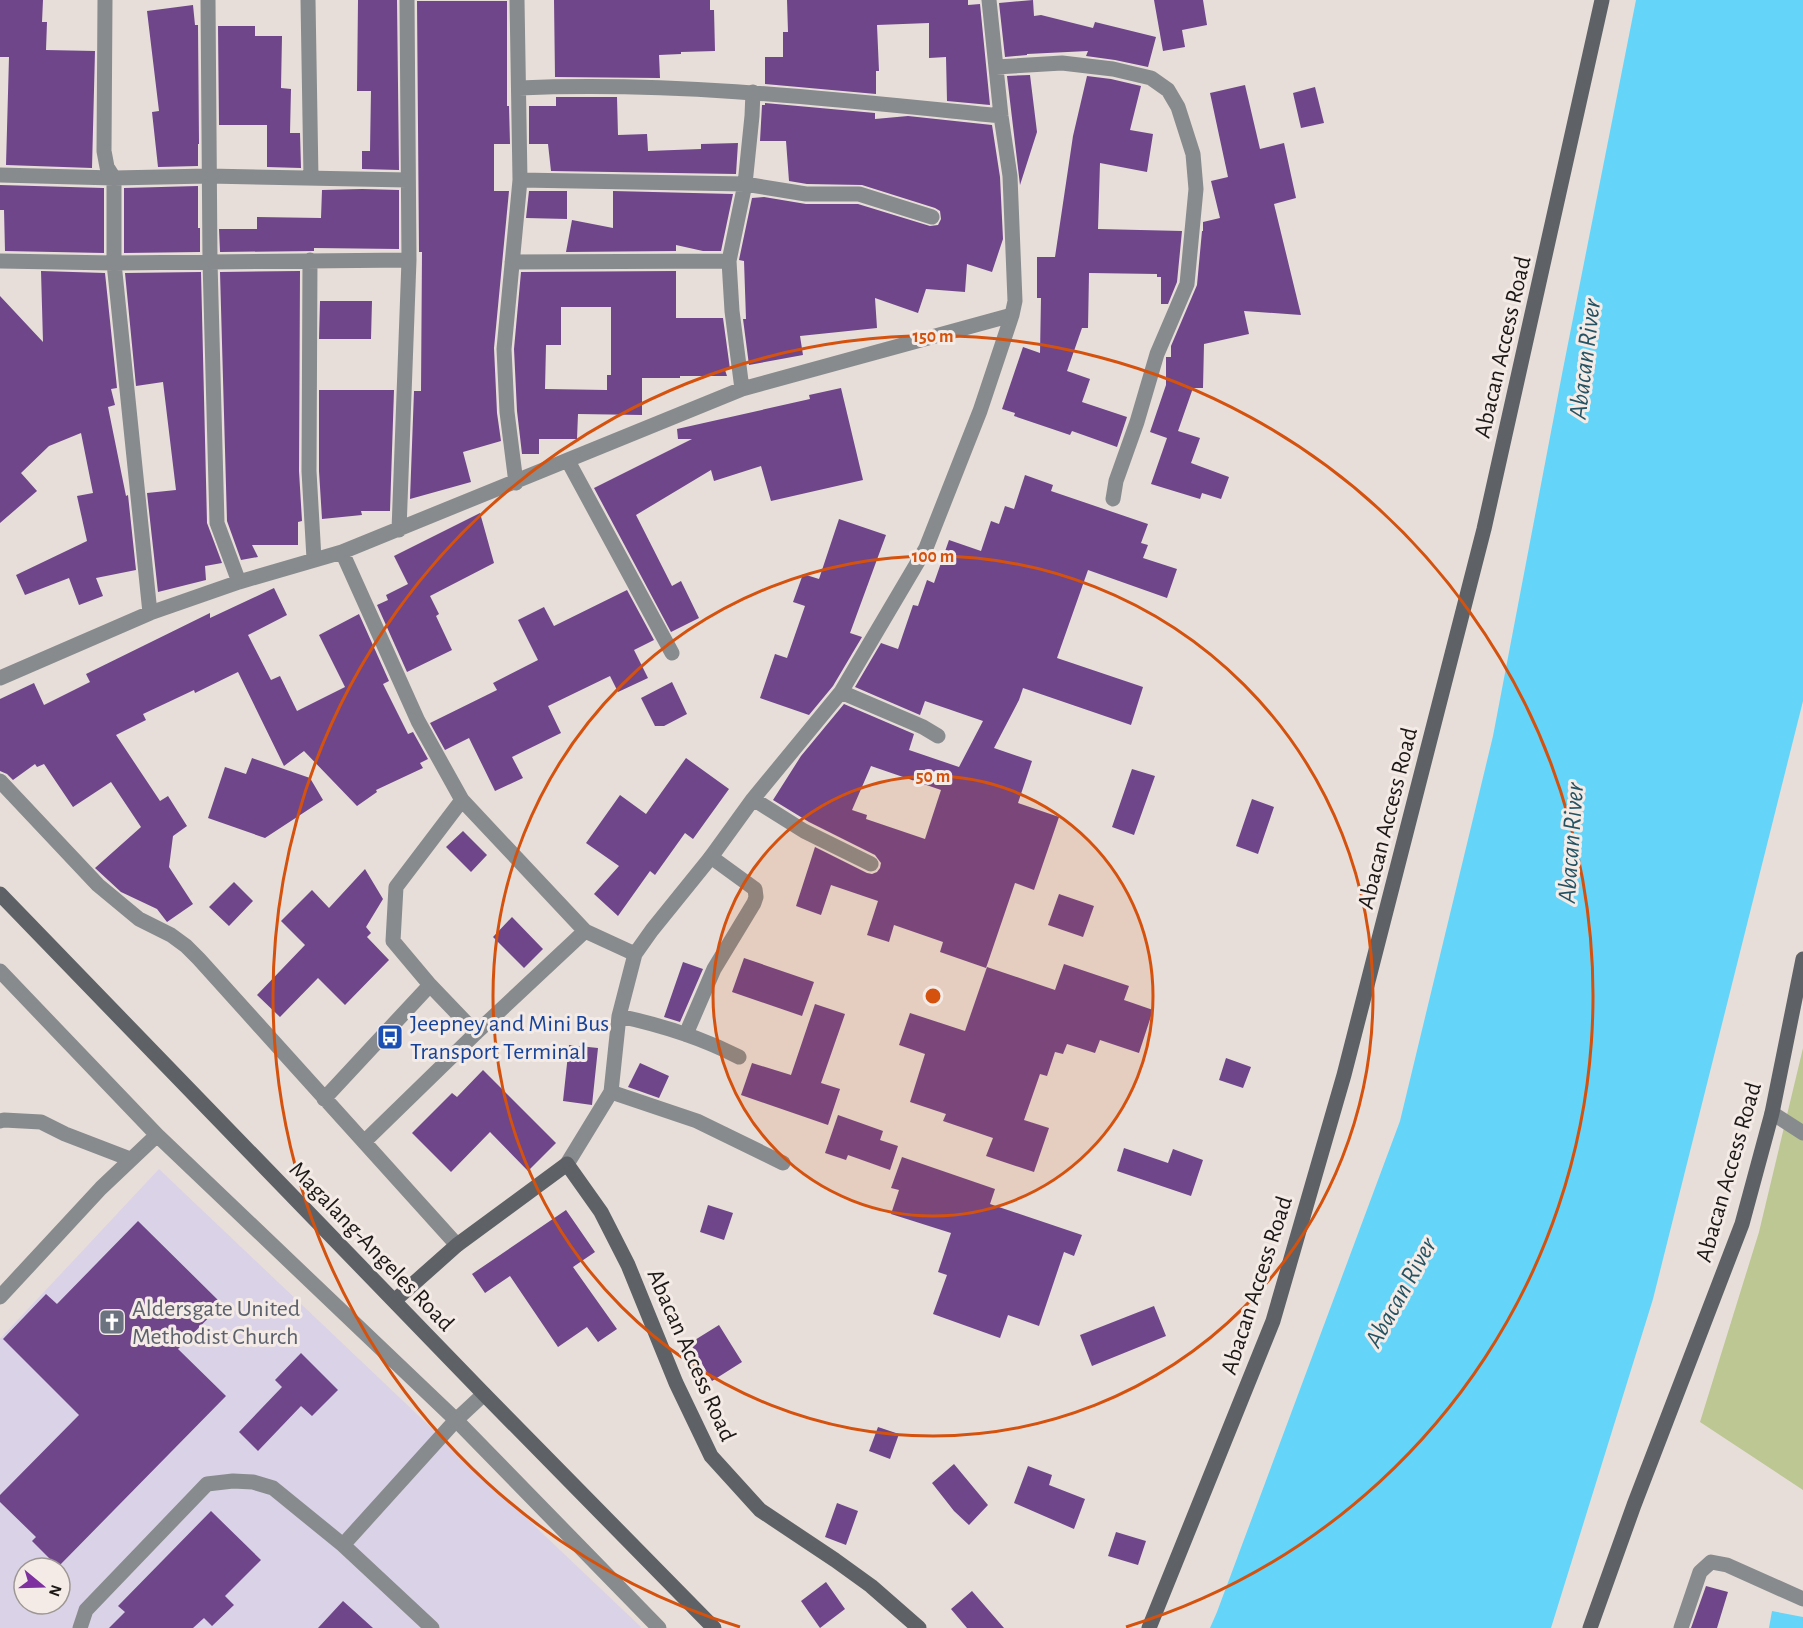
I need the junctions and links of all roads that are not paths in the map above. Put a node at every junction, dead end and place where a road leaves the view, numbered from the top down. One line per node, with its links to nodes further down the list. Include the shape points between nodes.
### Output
1 (105, 0): 14 (street, via 104,151 106,167)
2 (208, 0): 13 (street)
3 (308, 0): 15 (street)
4 (407, 0): 16 (street)
5 (517, 0): 9 (street)
6 (989, 0): 8 (street)
7 (1602, 0): 78 (street, Abacan Access Road, via 1484,529 1344,1075 1273,1321)
8 (996, 67): 11 (street); 31 (street, via 1062,63 1150,78 1168,90 1178,107 1193,154 1196,189 1187,284 1158,354)
9 (519, 88): 10 (street, via 593,86); 17 (street)
10 (753, 92): 11 (street); 18 (street)
11 (1001, 116): 27 (street, via 1010,176 1015,301)
12 (0, 175): 14 (street)
13 (208, 177): 14 (street); 15 (street); 23 (street)
14 (114, 178): 26 (street)
15 (310, 178): 16 (street)
16 (407, 180): 21 (street)
17 (520, 180): 18 (street); 25 (street)
18 (745, 184): 19 (street, via 806,194 859,194); 24 (street)
19 (932, 217)
20 (310, 260): 21 (street); 23 (street); 34 (street, via 309,471)
21 (409, 260): 32 (street)
22 (0, 261): 26 (street)
23 (210, 261): 26 (street); 35 (street, via 217,523)
24 (729, 261): 25 (street); 28 (street)
25 (512, 262): 30 (street, via 504,349)
26 (114, 263): 36 (street)
27 (1012, 315): 28 (street); 39 (street, via 980,411 926,548)
28 (742, 389): 29 (street)
29 (568, 461): 30 (street); 37 (street)
30 (516, 483): 32 (street)
31 (1113, 499)
32 (399, 530): 33 (street)
33 (342, 552): 34 (street); 43 (street, via 418,721)
34 (314, 559): 35 (street)
35 (239, 582): 36 (street)
36 (150, 614): 38 (street)
37 (672, 653)
38 (0, 678)
39 (841, 692): 40 (street); 42 (street)
40 (938, 736)
41 (0, 782): 57 (street, via 98,885 140,919 186,946)
42 (753, 799): 44 (street); 45 (street, via 804,831)
43 (462, 800): 47 (street); 51 (street, via 396,887 393,941)
44 (711, 857): 48 (street); 54 (street, via 755,889 756,897 714,969)
45 (871, 864)
46 (0, 894): 68 (street, Magalang-Angeles Road)
47 (585, 931): 48 (street); 53 (street)
48 (635, 954): 52 (street)
49 (1803, 959): 58 (street, Abacan Access Road)
50 (0, 970): 61 (street)
51 (430, 985): 53 (street); 57 (street)
52 (619, 1016): 54 (street); 56 (street)
53 (476, 1033): 62 (street)
54 (686, 1034): 55 (street)
55 (739, 1057)
56 (611, 1092): 64 (street, via 697,1122); 65 (street)
57 (324, 1099): 62 (street)
58 (1772, 1113): 60 (street); 79 (street, Abacan Access Road, via 1742,1224)
59 (0, 1121): 63 (street, via 41,1122)
60 (1803, 1133)
61 (157, 1135): 63 (street); 70 (street)
62 (364, 1142): 66 (street)
63 (130, 1159): 67 (street)
64 (783, 1163)
65 (567, 1164): 66 (street); 77 (street, Abacan Access Road, via 601,1212 617,1244 711,1456 760,1510 871,1586)
66 (457, 1245): 68 (street)
67 (0, 1297)
68 (394, 1301): 69 (street, Magalang-Angeles Road)
69 (484, 1394): 70 (street); 76 (street, Magalang-Angeles Road)
70 (456, 1420): 71 (street); 75 (street)
71 (343, 1545): 73 (street, via 273,1488 253,1482 207,1484 86,1610); 74 (street)
72 (1803, 1599): 80 (street, via 1727,1565 1711,1562 1700,1572)
73 (80, 1628)
74 (432, 1628)
75 (659, 1628)
76 (714, 1628)
77 (919, 1628)
78 (1149, 1628)
79 (1590, 1628)
80 (1682, 1628)

